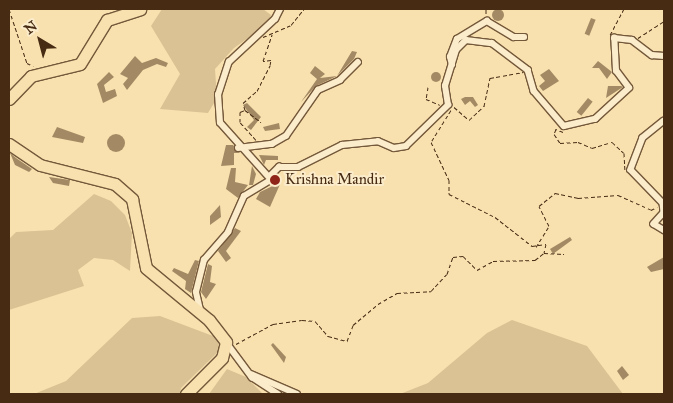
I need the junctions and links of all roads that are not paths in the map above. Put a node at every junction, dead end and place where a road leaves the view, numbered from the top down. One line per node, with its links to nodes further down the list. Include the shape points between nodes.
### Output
1 (140, 9): 7 (highway, via 107,20 80,64 67,71 44,72 23,81)
2 (280, 9): 10 (street, via 275,19 229,62 218,95 220,123)
3 (524, 37): 6 (street, via 514,37 487,21 457,38 450,57)
4 (664, 56): 6 (street, via 652,55 632,40 614,38 616,71 629,88 595,119 564,126 534,91 528,70 481,39 461,43)
5 (358, 62): 10 (street, via 340,80 318,90 286,136 266,144)
6 (452, 65): 11 (street, via 444,92 448,105 406,146 394,148 378,141 342,145 298,167 279,167)
7 (9, 99)
8 (664, 121): 12 (street, via 644,138 630,170 663,202 664,213 654,224)
9 (9, 147): 13 (highway, via 40,165 102,178 126,192 135,208 146,268)
10 (238, 148): 11 (street)
11 (270, 176): 13 (street, via 269,182 244,196 228,232 204,260 195,297)
12 (664, 230)
13 (201, 314): 14 (highway)
14 (228, 345): 15 (street); 16 (highway, via 222,358)
15 (249, 374): 17 (street); 18 (street)
16 (186, 394)
17 (278, 394)
18 (297, 394)

